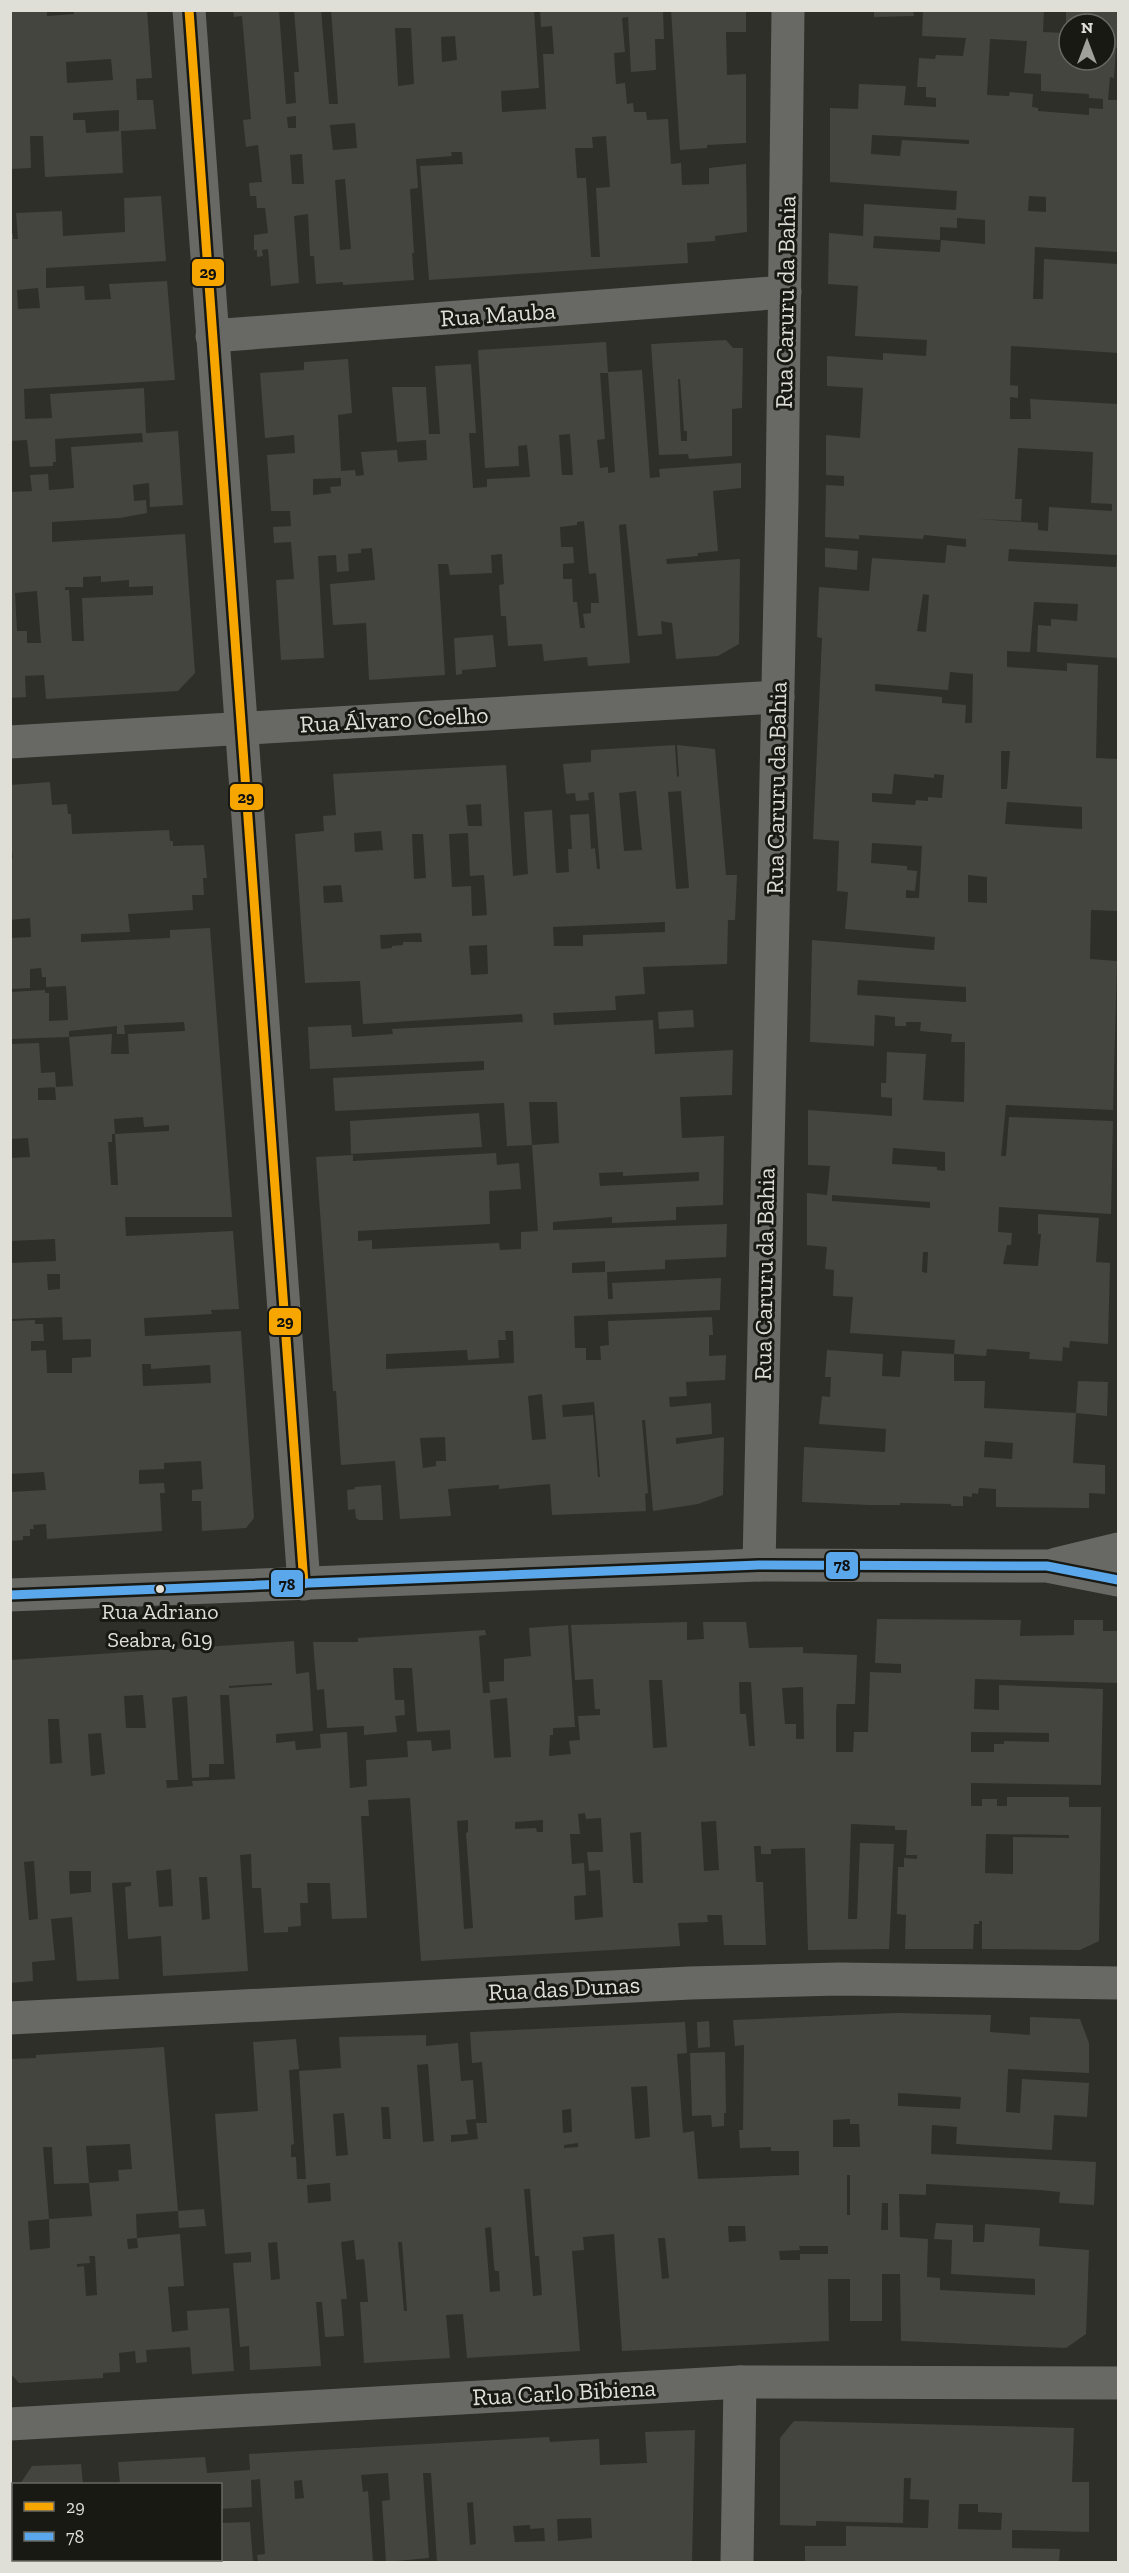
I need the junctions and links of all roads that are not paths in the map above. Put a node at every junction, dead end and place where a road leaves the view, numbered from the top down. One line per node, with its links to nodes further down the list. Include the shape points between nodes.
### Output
1 (189, 10): 4 (street)
2 (788, 10): 3 (street, Rua Caruru da Bahia)
3 (785, 292): 4 (street, Rua Mauba); 5 (street, Rua Caruru da Bahia)
4 (212, 336): 6 (street)
5 (778, 697): 6 (street, Rua Álvaro Coelho); 9 (street, Rua Caruru da Bahia)
6 (240, 728): 7 (street, Rua Álvaro Coelho); 12 (street)
7 (10, 742)
8 (1119, 1550): 10 (street)
9 (759, 1565): 10 (street); 12 (street)
10 (1047, 1566): 11 (street)
11 (1119, 1581)
12 (304, 1584): 13 (street)
13 (10, 1595)
14 (1119, 1983): 15 (street, Rua das Dunas, via 838,1979 690,1983)
15 (10, 2018)
16 (740, 2382): 17 (street, Rua Carlo Bibiena); 18 (street, Rua Carlo Bibiena); 19 (street)
17 (1119, 2383)
18 (10, 2424)
19 (736, 2562)

